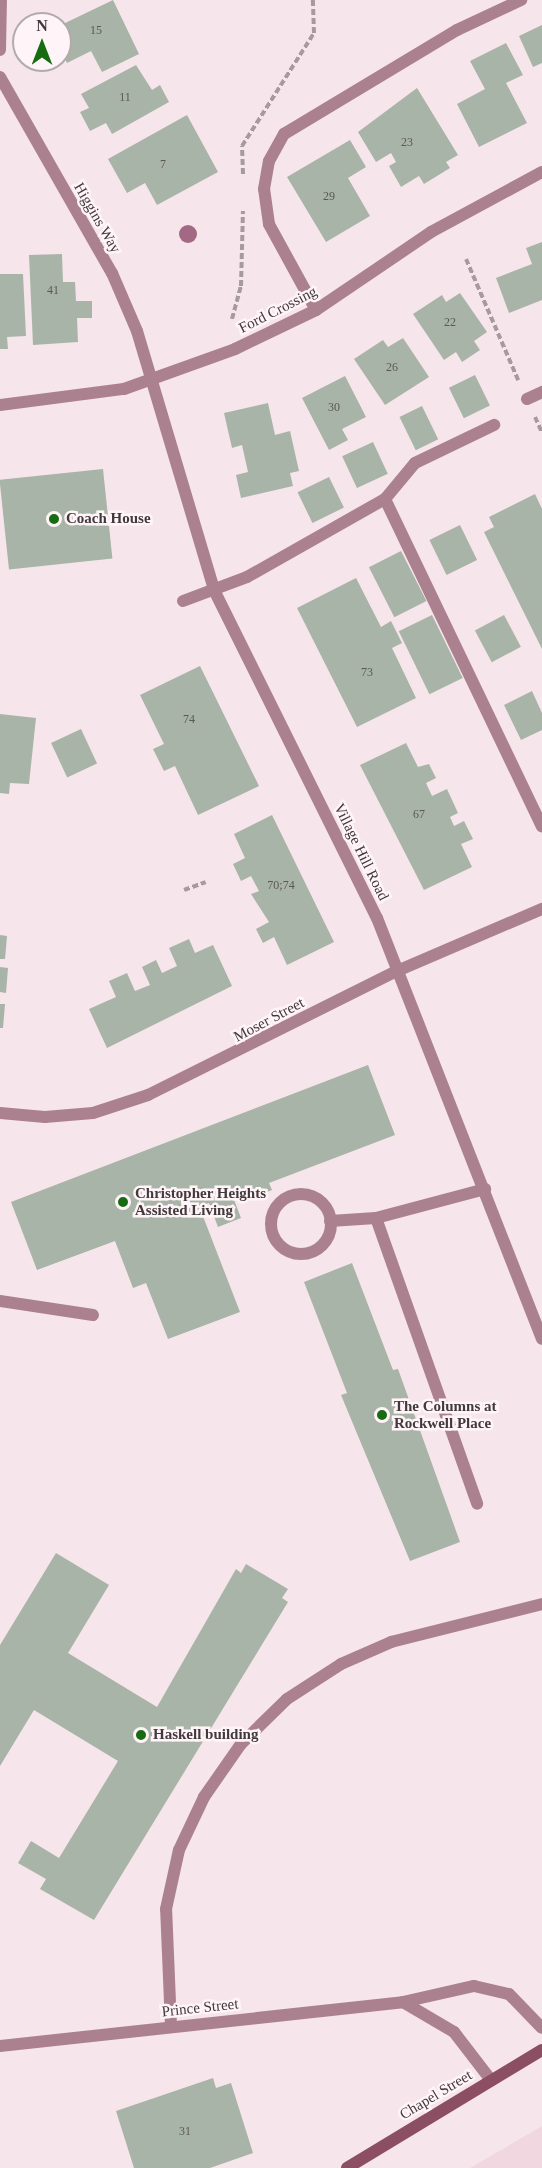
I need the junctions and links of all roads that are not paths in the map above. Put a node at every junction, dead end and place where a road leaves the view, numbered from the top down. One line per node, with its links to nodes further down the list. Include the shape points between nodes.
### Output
1 (1, 0): 3 (street)
2 (521, 0): 6 (street, via 457,30 284,134 269,160 264,189 269,224)
3 (0, 50)
4 (0, 77): 7 (street, Higgins Way, via 112,273)
5 (542, 172): 6 (street, Ford Crossing, via 431,232)
6 (316, 310): 7 (street, Ford Crossing)
7 (154, 380): 10 (street, Ford Crossing); 13 (street, Village Hill Road)
8 (542, 392): 9 (street)
9 (527, 399)
10 (0, 405)
11 (494, 426): 12 (street, via 415,464)
12 (385, 500): 13 (street); 15 (street)
13 (215, 592): 14 (street); 17 (street, Village Hill Road, via 377,918)
14 (183, 601)
15 (542, 826)
16 (542, 909): 17 (street, Moser Street)
17 (397, 971): 18 (street, Moser Street, via 148,1095 93,1113 45,1118); 19 (street, Village Hill Road)
18 (0, 1113)
19 (484, 1190): 20 (street); 24 (street, Village Hill Road)
20 (376, 1218): 21 (street); 25 (street)
21 (330, 1221): 21 (street, via 322,1204 304,1194 277,1207 271,1226 284,1249 304,1254 327,1239)
22 (0, 1300): 23 (street)
23 (93, 1315)
24 (542, 1339)
25 (477, 1503)
26 (542, 1604): 28 (street, via 391,1642 340,1664 287,1699 241,1744 204,1797 179,1850 166,1909)
27 (403, 2002): 28 (street, Prince Street); 29 (street, Prince Street, via 474,1986 509,1994); 32 (street, via 454,2032)
28 (171, 2026): 30 (street, Prince Street)
29 (542, 2028)
30 (0, 2046)
31 (542, 2050): 32 (main road, Chapel Street)
32 (491, 2080): 33 (main road, Chapel Street)
33 (347, 2168)

